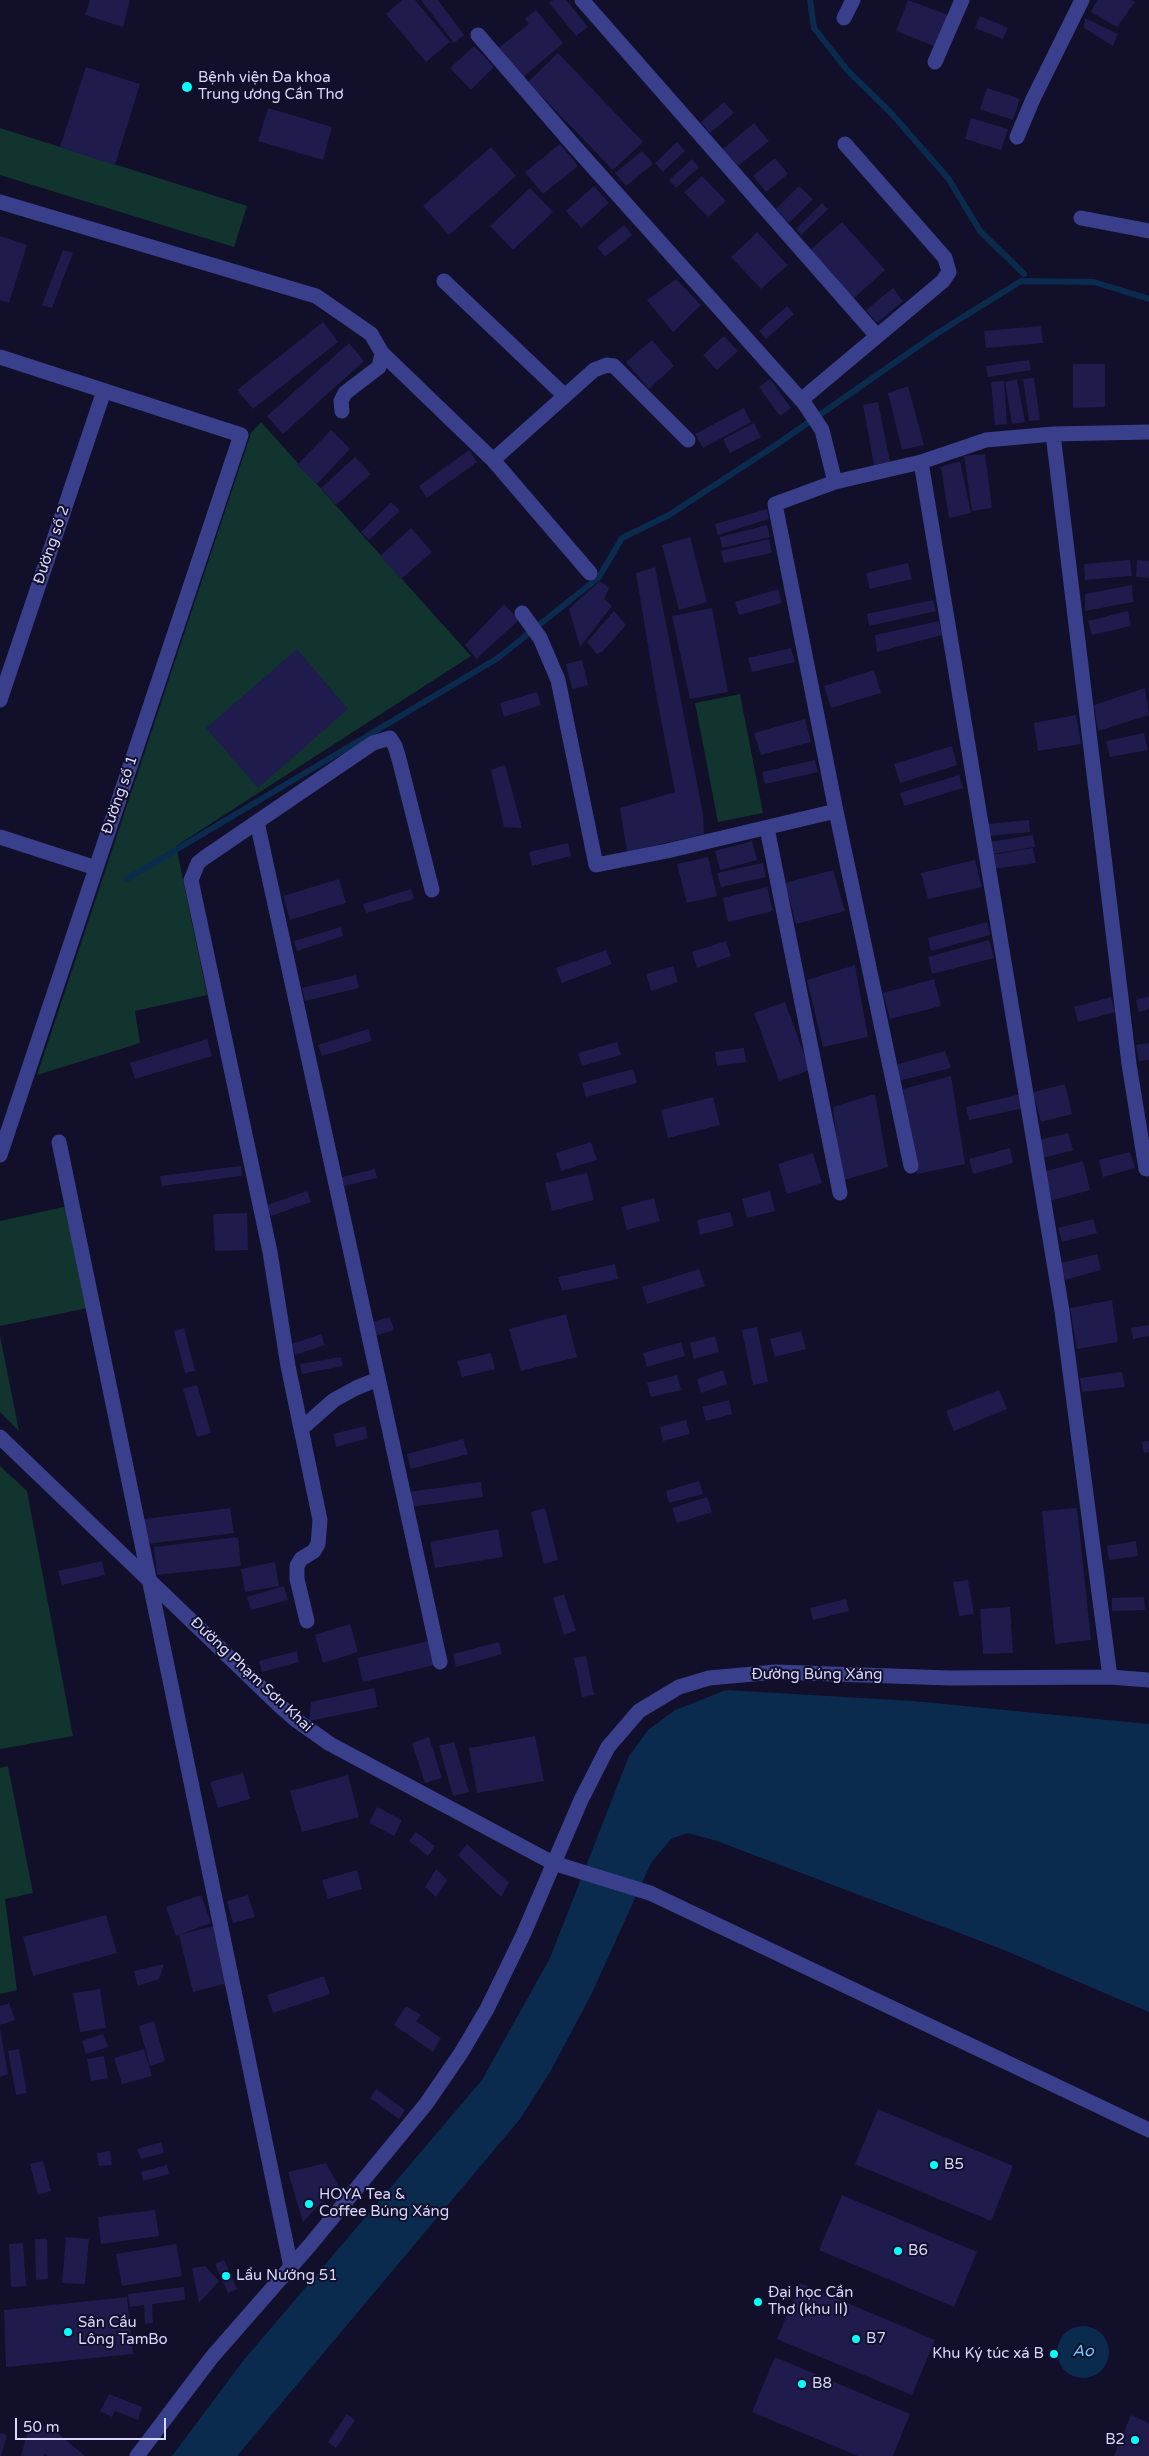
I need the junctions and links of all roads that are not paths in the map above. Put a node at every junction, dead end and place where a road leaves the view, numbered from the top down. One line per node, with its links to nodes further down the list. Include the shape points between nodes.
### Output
1 (582, 0): 14 (street)
2 (853, 0): 5 (street)
3 (962, 0): 7 (street)
4 (1082, 0): 8 (street)
5 (844, 18)
6 (478, 35): 19 (street)
7 (935, 62)
8 (1017, 137)
9 (845, 144): 14 (street, via 945,258 949,272 943,282)
10 (0, 202): 15 (street, via 316,296 371,334)
11 (1081, 218): 12 (street)
12 (1149, 231)
13 (444, 281): 18 (street)
14 (877, 336): 19 (street)
15 (382, 353): 20 (street, via 379,367 345,393 341,401); 24 (street)
16 (0, 357): 17 (street)
17 (104, 391): 29 (street, Đường số 2); 34 (street, Đường số 1, via 241,435)
18 (564, 396): 23 (street, via 594,370 614,366); 24 (street)
19 (803, 402): 26 (street, via 822,430)
20 (342, 411)
21 (1149, 432): 22 (street)
22 (1053, 434): 25 (street, via 986,440); 39 (street, via 1128,1055)
23 (688, 440)
24 (493, 460): 27 (street)
25 (921, 462): 26 (street); 47 (street, via 1062,1311)
26 (835, 482): 30 (street, via 775,504)
27 (590, 572)
28 (522, 613): 32 (street, via 540,638 558,680 596,865)
29 (0, 700)
30 (836, 812): 32 (street); 38 (street)
31 (257, 822): 35 (street, via 373,743 390,738 399,759); 41 (street); 42 (street, via 198,863 192,880 270,1252)
32 (767, 828): 40 (street)
33 (0, 836): 34 (street)
34 (96, 868): 37 (street, Đường số 1)
35 (432, 890)
36 (59, 1142): 44 (street)
37 (0, 1155)
38 (911, 1166)
39 (1146, 1169)
40 (840, 1193)
41 (378, 1379): 42 (street, via 334,1400); 46 (street)
42 (301, 1430): 45 (street, via 320,1520 318,1544 297,1566)
43 (0, 1437): 44 (street, Đường Phạm Sơn Khai)
44 (150, 1580): 49 (street, Đường Phạm Sơn Khai, via 280,1706 316,1735); 51 (street)
45 (307, 1621)
46 (440, 1662)
47 (1110, 1677): 48 (street, Đường Búng Xáng); 49 (street, Đường Búng Xáng, via 950,1678 775,1672 709,1678 679,1687 639,1711 608,1747)
48 (1149, 1680)
49 (553, 1863): 50 (street, Đường Phạm Sơn Khai, via 650,1893); 51 (street, Đường Búng Xáng, via 524,1935 461,2054 426,2104)
50 (1149, 2130)
51 (291, 2267): 52 (street, Đường Búng Xáng, via 212,2357)
52 (137, 2456)

